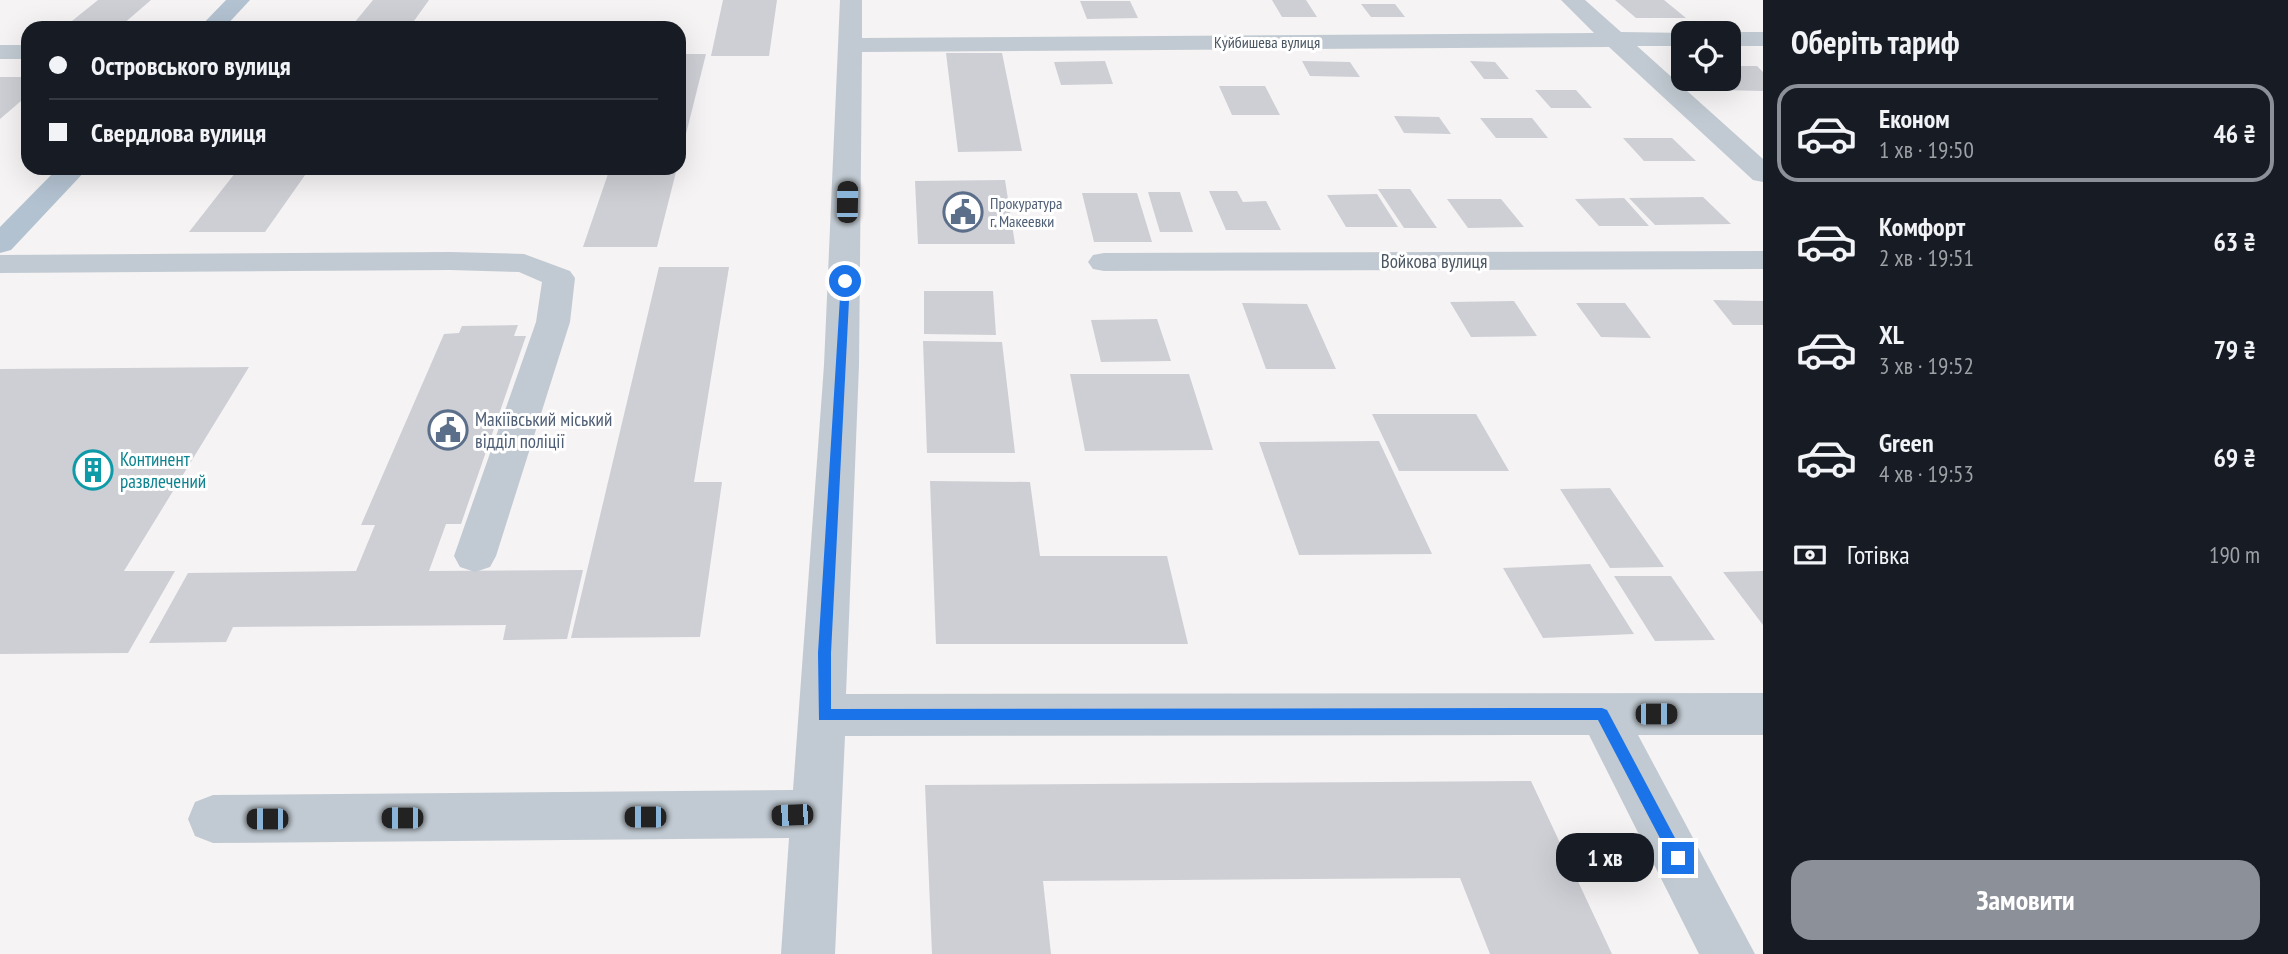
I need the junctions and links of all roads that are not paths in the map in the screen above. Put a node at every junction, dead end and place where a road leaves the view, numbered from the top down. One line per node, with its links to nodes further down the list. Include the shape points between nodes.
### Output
1 (239, 0): 4 (main road)
2 (851, 0): 9 (street)
3 (1572, 0): 7 (street)
4 (218, 21)
5 (1741, 39): 6 (street)
6 (1763, 39)
7 (1615, 40): 8 (street, Куйбишева вулиця); 9 (street, Куйбишева вулиця); 12 (street)
8 (1671, 40)
9 (850, 45): 21 (street, via 845,281)
10 (0, 52): 11 (street)
11 (21, 52)
12 (1763, 174)
13 (67, 175): 14 (main road)
14 (0, 244)
15 (1763, 260): 16 (street, Войкова вулиця)
16 (1104, 262)
17 (0, 264): 18 (street, via 450,261 524,263 559,278 554,322)
18 (475, 556)
19 (1602, 714): 20 (street); 21 (street); 25 (street)
20 (1763, 714)
21 (824, 715): 22 (street)
22 (816, 814): 23 (street); 24 (street)
23 (213, 819)
24 (808, 954)
25 (1728, 954)

